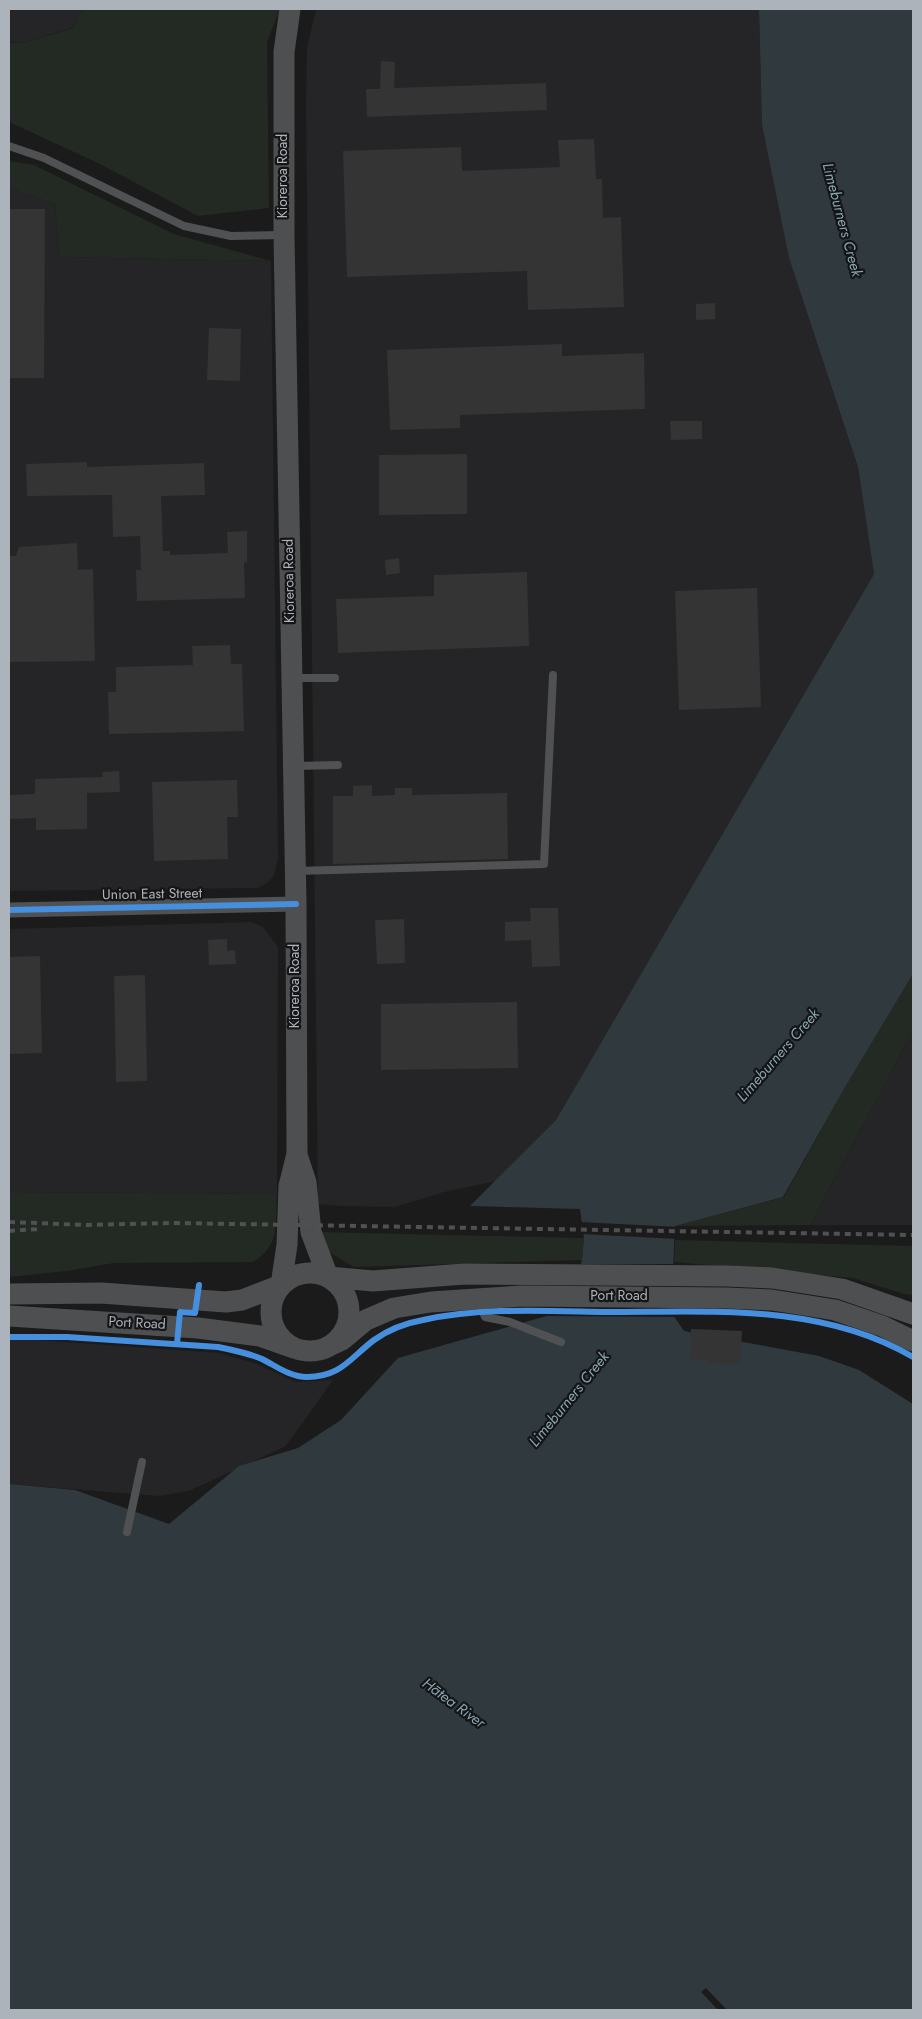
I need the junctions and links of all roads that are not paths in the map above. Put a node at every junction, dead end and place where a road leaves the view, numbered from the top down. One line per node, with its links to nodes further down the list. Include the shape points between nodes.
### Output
1 (290, 9): 3 (main road, Kioreroa Road, via 284,52)
2 (9, 146): 3 (lane, via 44,158 184,226 231,236)
3 (284, 235): 5 (main road, Kioreroa Road)
4 (553, 675): 9 (lane, via 544,864)
5 (291, 678): 6 (lane); 8 (main road, Kioreroa Road)
6 (335, 678)
7 (338, 765): 8 (lane)
8 (293, 766): 9 (main road, Kioreroa Road)
9 (295, 871): 10 (main road, Kioreroa Road)
10 (296, 904): 11 (street, Union East Street); 12 (main road, Kioreroa Road)
11 (9, 910)
12 (296, 1154): 13 (main road, Kioreroa Road, via 306,1182 311,1232); 14 (main road, Kioreroa Road, via 289,1186 287,1245)
13 (328, 1277): 14 (main road, Port Road, via 303,1273); 17 (main road, Port Road, via 373,1281 464,1274 772,1278 842,1289); 21 (main road, via 338,1284 349,1305 345,1329)
14 (281, 1285): 15 (main road, Port Road, via 242,1300 226,1302 101,1293); 22 (main road, via 274,1296 271,1320 283,1341)
15 (9, 1294)
16 (476, 1298): 19 (main road, Port Road, via 772,1300 835,1310); 20 (lane, via 485,1317 510,1322); 21 (main road, Port Road, via 394,1308 366,1320 342,1340)
17 (913, 1314)
18 (9, 1316): 22 (main road, Port Road, via 198,1328 260,1336)
19 (913, 1341)
20 (561, 1342)
21 (329, 1346): 22 (main road, Port Road, via 305,1351)
22 (294, 1348)
23 (142, 1462): 24 (lane)
24 (127, 1532)

